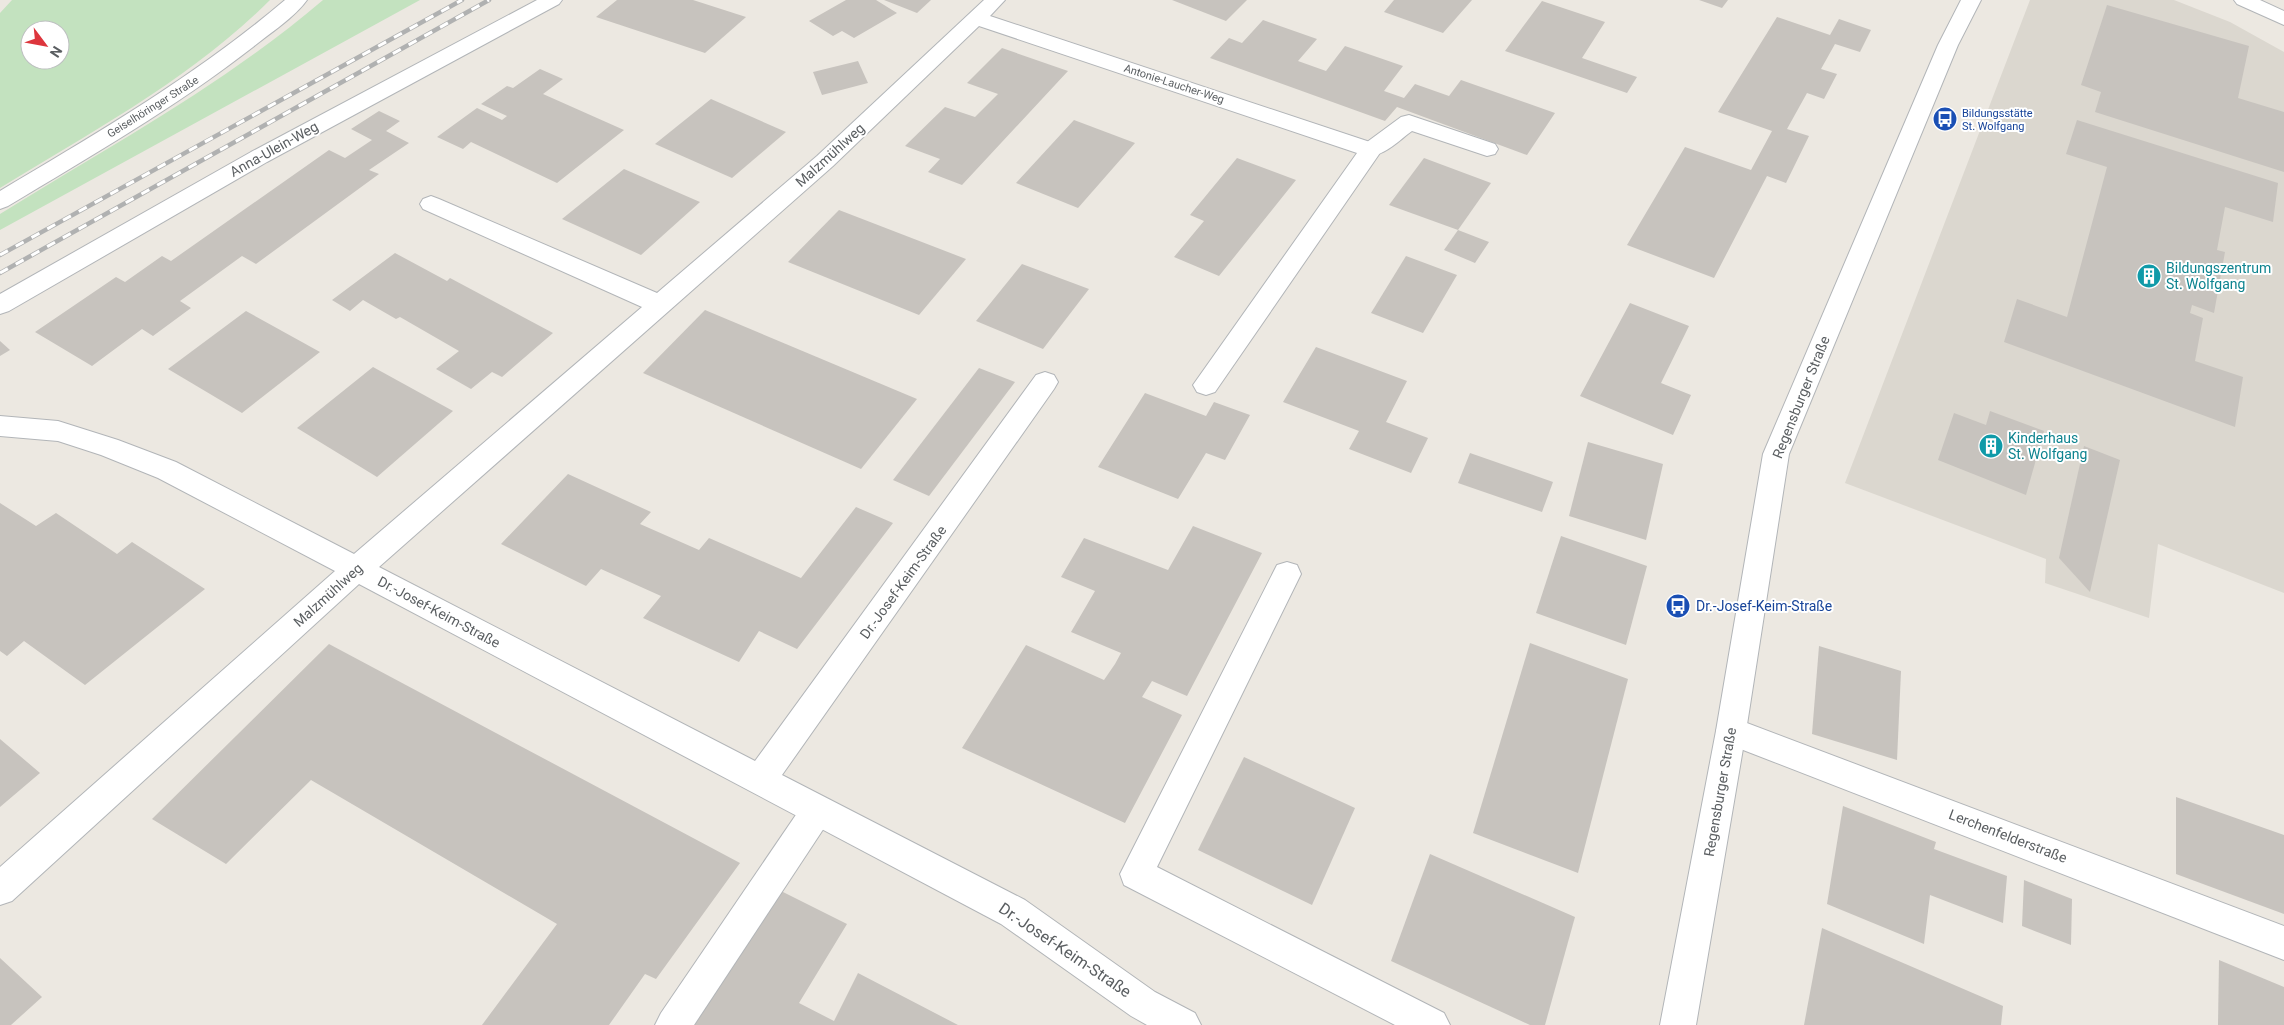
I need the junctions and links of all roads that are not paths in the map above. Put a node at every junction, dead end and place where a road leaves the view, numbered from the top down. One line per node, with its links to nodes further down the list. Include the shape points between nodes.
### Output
1 (297, 0): 10 (street, Geiselhöringer Straße, via 214,68)
2 (552, 0): 13 (street, Anna-Ulein-Weg, via 251,162)
3 (995, 0): 6 (street, Malzmühlweg)
4 (1971, 0): 19 (street, Regensburger Straße, via 1948,45 1776,454)
5 (2244, 0): 7 (street)
6 (976, 18): 9 (street, Antonie-Laucher-Weg); 12 (street, Malzmühlweg, via 825,161)
7 (2284, 19)
8 (1487, 149): 9 (street, via 1408,122)
9 (1371, 150): 15 (street)
10 (0, 201)
11 (430, 204): 12 (street)
12 (659, 304): 17 (street, Malzmühlweg)
13 (0, 305)
14 (1046, 382): 20 (street, Dr.-Josef-Keim-Straße)
15 (1206, 385)
16 (0, 426): 17 (street, Dr.-Josef-Keim-Straße, via 58,431 167,470)
17 (358, 569): 20 (street, Dr.-Josef-Keim-Straße); 22 (street, Malzmühlweg)
18 (1287, 574): 26 (street, via 1136,874)
19 (1731, 732): 23 (street, Lerchenfelderstraße); 27 (street, Regensburger Straße)
20 (759, 781): 21 (street, Dr.-Josef-Keim-Straße)
21 (817, 810): 24 (street); 25 (street, Dr.-Josef-Keim-Straße, via 1013,912 1143,1004)
22 (0, 889)
23 (2284, 942)
24 (673, 1025)
25 (1184, 1025)
26 (1432, 1025)
27 (1678, 1025)

